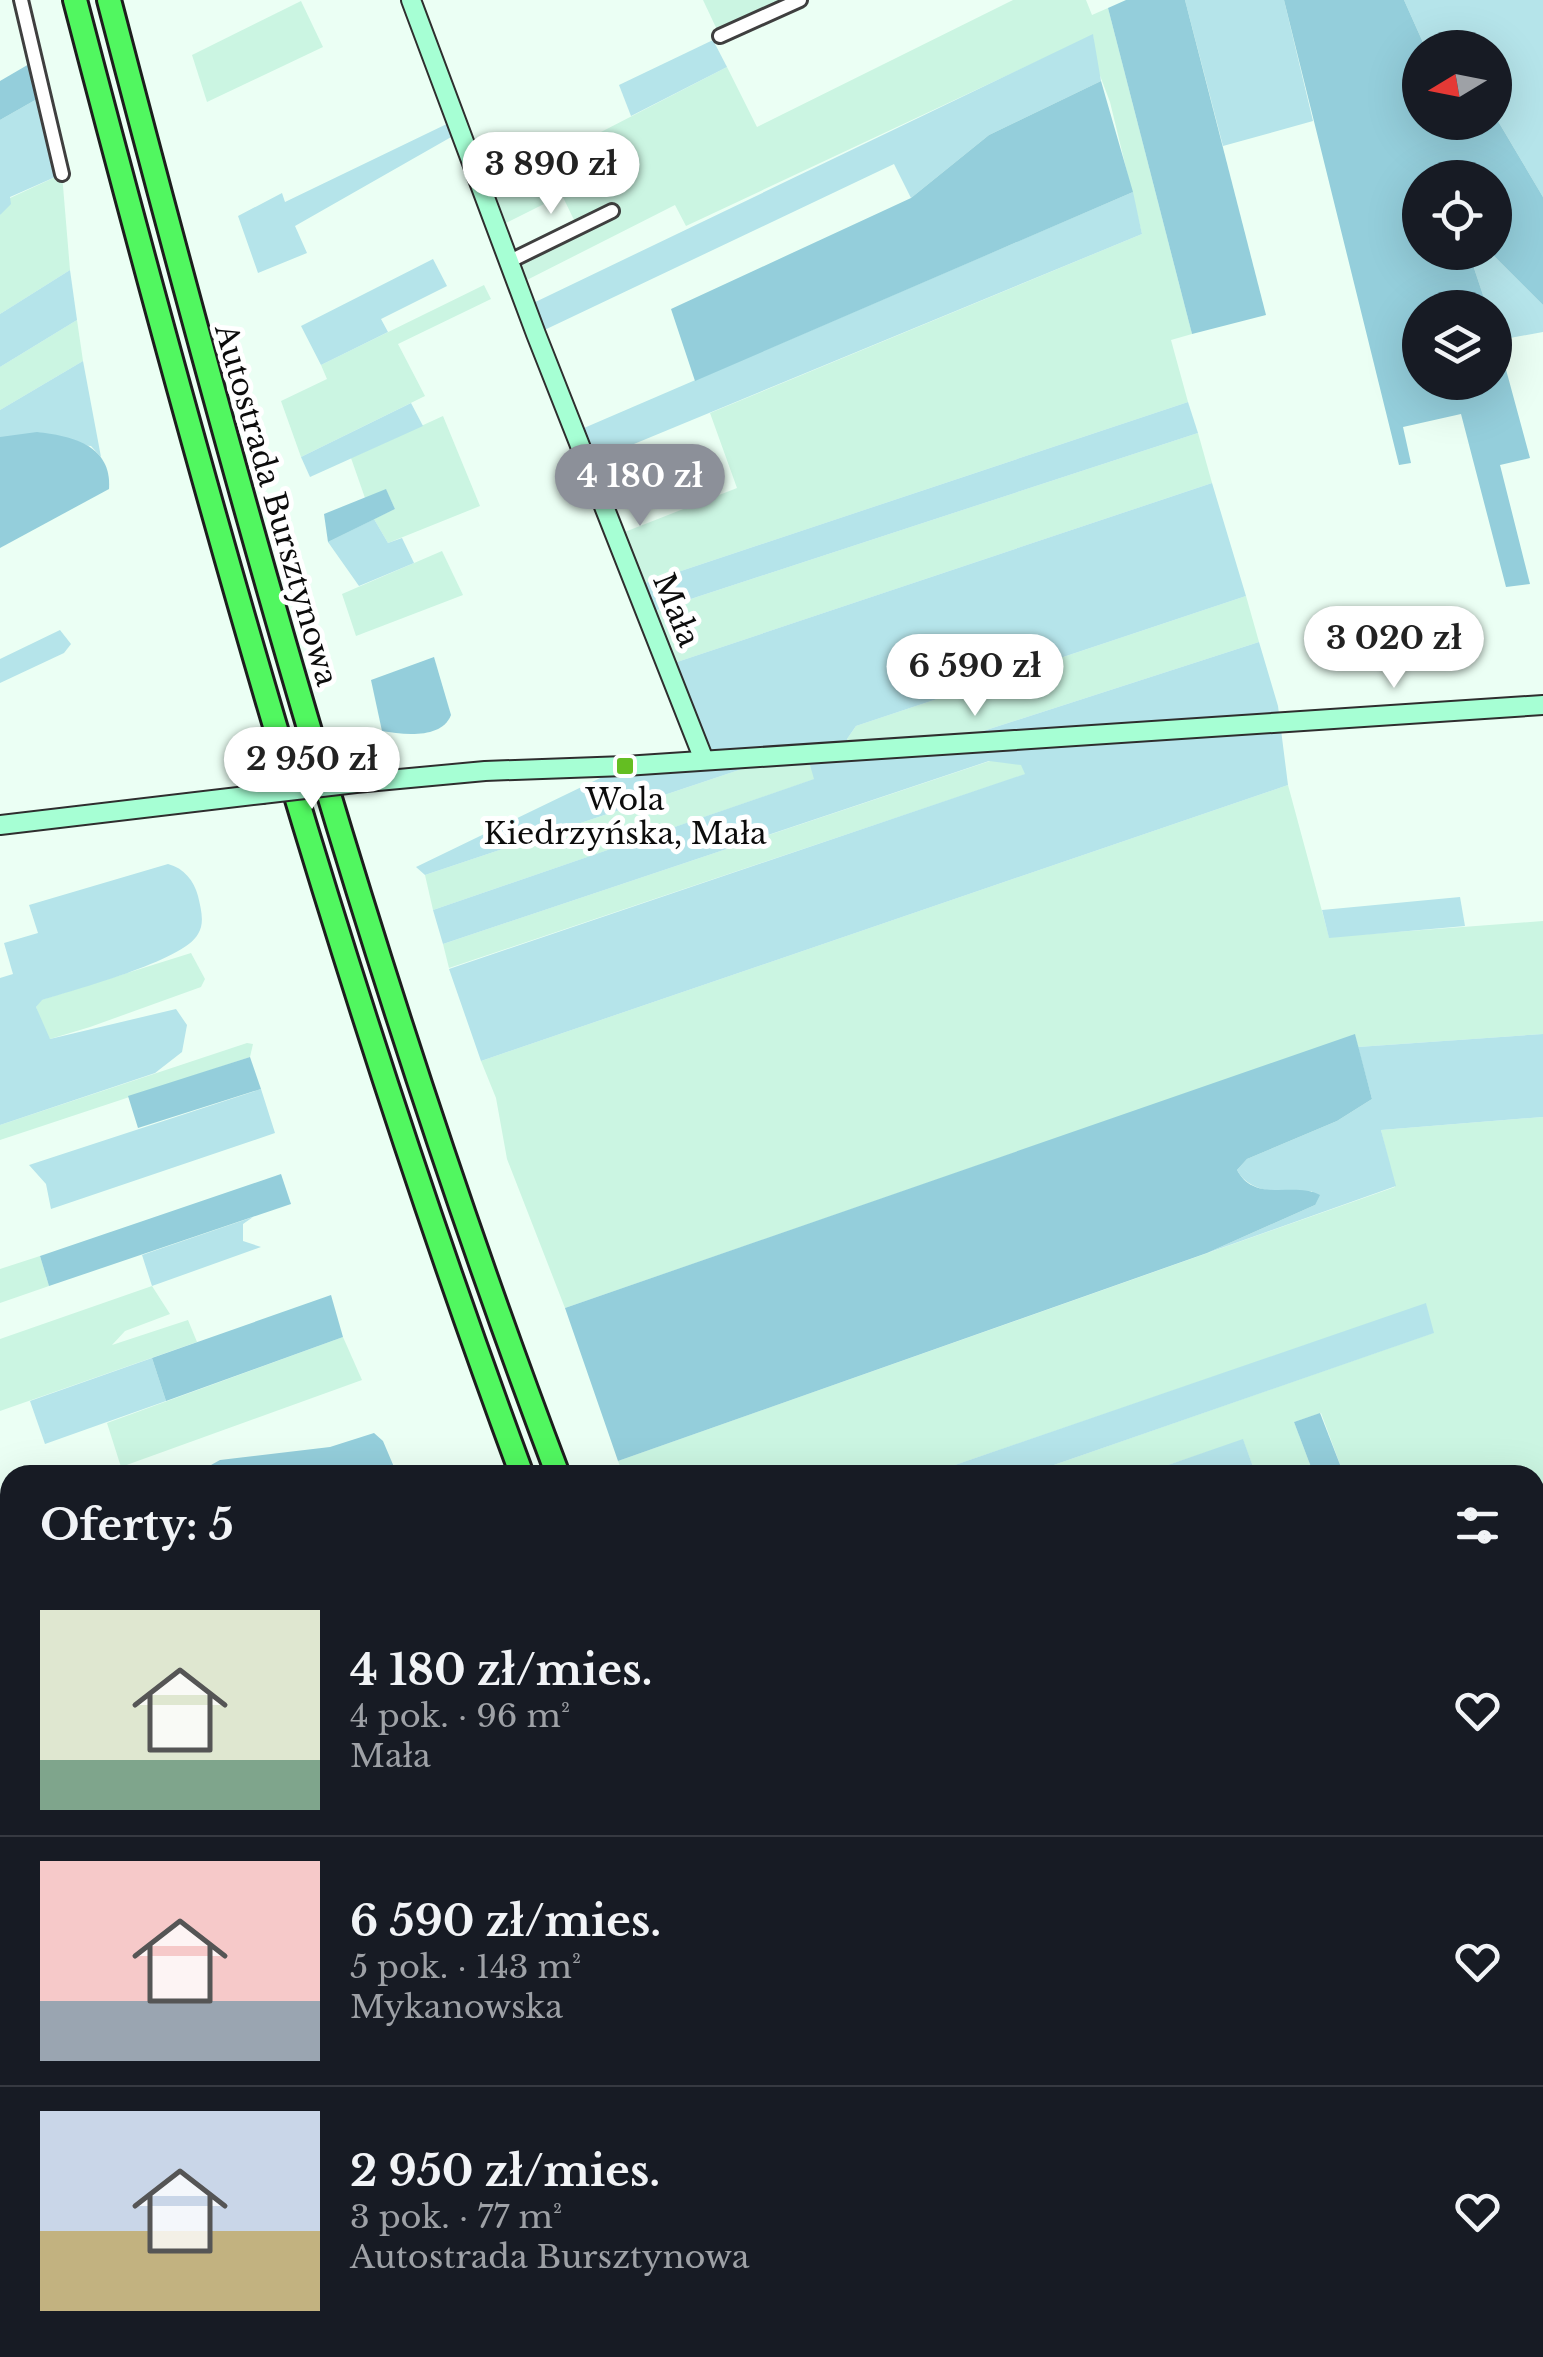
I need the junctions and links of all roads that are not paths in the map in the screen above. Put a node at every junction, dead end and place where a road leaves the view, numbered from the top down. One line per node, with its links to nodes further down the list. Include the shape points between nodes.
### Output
1 (20, 0): 7 (street)
2 (75, 0): 13 (highway, Autostrada Bursztynowa, via 202,480 311,856 424,1205)
3 (109, 0): 14 (highway, Autostrada Bursztynowa, via 324,786 439,1146)
4 (800, 0): 6 (street)
5 (414, 1): 9 (main road, Mała)
6 (720, 36)
7 (62, 174)
8 (612, 211): 9 (street)
9 (508, 262): 11 (main road, Mała)
10 (1543, 705): 11 (main road)
11 (704, 760): 12 (main road, bridge, via 485,771)
12 (0, 825)
13 (518, 1465)
14 (554, 1465)

